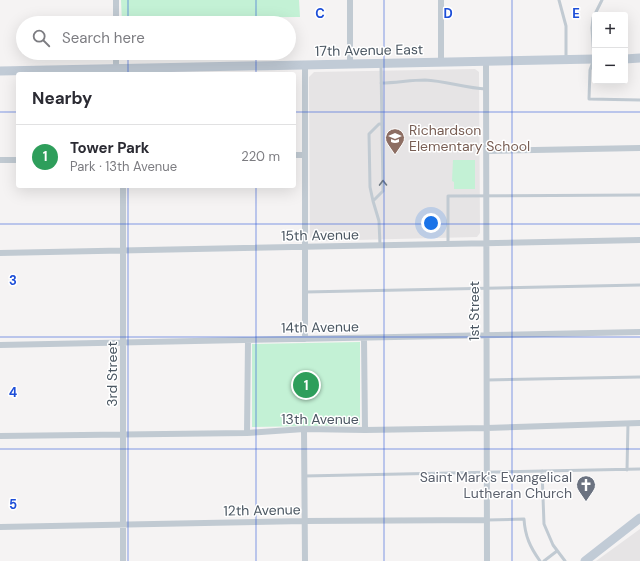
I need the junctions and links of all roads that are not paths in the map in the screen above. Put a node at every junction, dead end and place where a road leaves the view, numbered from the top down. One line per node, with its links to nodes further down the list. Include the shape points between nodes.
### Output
1 (116, 0): 6 (street)
2 (350, 0): 15 (street)
3 (441, 0): 14 (street)
4 (559, 0): 12 (lane, via 566,26)
5 (602, 0): 7 (lane, via 593,23)
6 (116, 16)
7 (594, 48)
8 (640, 58): 10 (street)
9 (592, 59): 12 (street, 17th Avenue East)
10 (628, 59)
11 (118, 60): 20 (street)
12 (566, 60): 13 (street, 17th Avenue East)
13 (486, 61): 14 (street, 17th Avenue East); 22 (street, 1st Street)
14 (441, 62): 16 (street, 17th Avenue East)
15 (350, 64): 16 (street, 17th Avenue East); 18 (street, 17th Avenue East)
16 (381, 64): 21 (lane)
17 (592, 64): 23 (lane, via 589,99)
18 (305, 65): 20 (street, 17th Avenue East); 28 (street)
19 (0, 71): 20 (street, 17th Avenue East)
20 (121, 71)
21 (382, 83): 22 (lane, via 423,80 470,88); 24 (lane)
22 (486, 88): 26 (street, 1st Street)
23 (640, 100)
24 (382, 124): 34 (lane, one-way to 24, via 383,191); 34 (lane, via 369,134 370,187)
25 (640, 148): 26 (street)
26 (486, 151): 33 (street, 1st Street)
27 (296, 155): 28 (street)
28 (305, 155): 39 (street)
29 (0, 160): 30 (street)
30 (16, 160)
31 (123, 188): 40 (street, 3rd Street)
32 (640, 195): 33 (lane)
33 (486, 197): 36 (street, 1st Street); 37 (lane, via 448,196)
34 (373, 201): 38 (lane, via 379,221)
35 (640, 240): 36 (street, 15th Avenue)
36 (486, 243): 37 (street, 15th Avenue); 43 (street, 1st Street)
37 (448, 244): 38 (street, 15th Avenue)
38 (380, 245): 39 (street, 15th Avenue)
39 (305, 247): 40 (street, 15th Avenue); 44 (street)
40 (123, 251): 41 (street, 15th Avenue); 50 (street, 3rd Street)
41 (0, 253)
42 (640, 285): 43 (lane)
43 (486, 289): 44 (lane); 46 (street, 1st Street)
44 (305, 292): 48 (street)
45 (640, 332): 46 (street, 14th Avenue)
46 (486, 335): 47 (street, 14th Avenue); 53 (street, 1st Street)
47 (364, 338): 48 (street, 14th Avenue); 58 (street)
48 (305, 339): 49 (street, 14th Avenue)
49 (248, 341): 50 (street, 14th Avenue); 59 (street)
50 (123, 343): 51 (street, 14th Avenue); 60 (street, 3rd Street)
51 (0, 345)
52 (640, 377): 53 (lane)
53 (487, 380): 56 (street, 1st Street)
54 (628, 423): 55 (street, 13th Avenue); 56 (street, 13th Avenue); 62 (lane)
55 (640, 423)
56 (487, 428): 58 (street, 13th Avenue); 65 (street, 1st Street)
57 (304, 429): 58 (street, 13th Avenue); 59 (street, 13th Avenue); 66 (street)
58 (364, 430)
59 (247, 433): 60 (street, 13th Avenue)
60 (124, 435): 61 (street, 13th Avenue); 70 (street, 3rd Street)
61 (0, 436)
62 (627, 470): 63 (lane); 64 (lane)
63 (640, 470)
64 (542, 471): 65 (lane); 72 (lane, via 544,524)
65 (487, 472): 66 (lane); 68 (street, 1st Street)
66 (304, 476): 69 (street)
67 (640, 518): 79 (street)
68 (487, 520): 69 (street, 12th Avenue); 75 (street, 1st Street); 76 (lane, 12th Avenue, via 524,519 524,529 530,546)
69 (304, 521): 70 (street, 12th Avenue); 74 (street)
70 (122, 525): 71 (street, 12th Avenue); 73 (street, 3rd Street)
71 (0, 527)
72 (557, 551): 77 (lane); 78 (lane)
73 (123, 561)
74 (306, 561)
75 (487, 561)
76 (540, 561)
77 (544, 561)
78 (564, 561)
79 (585, 561)

